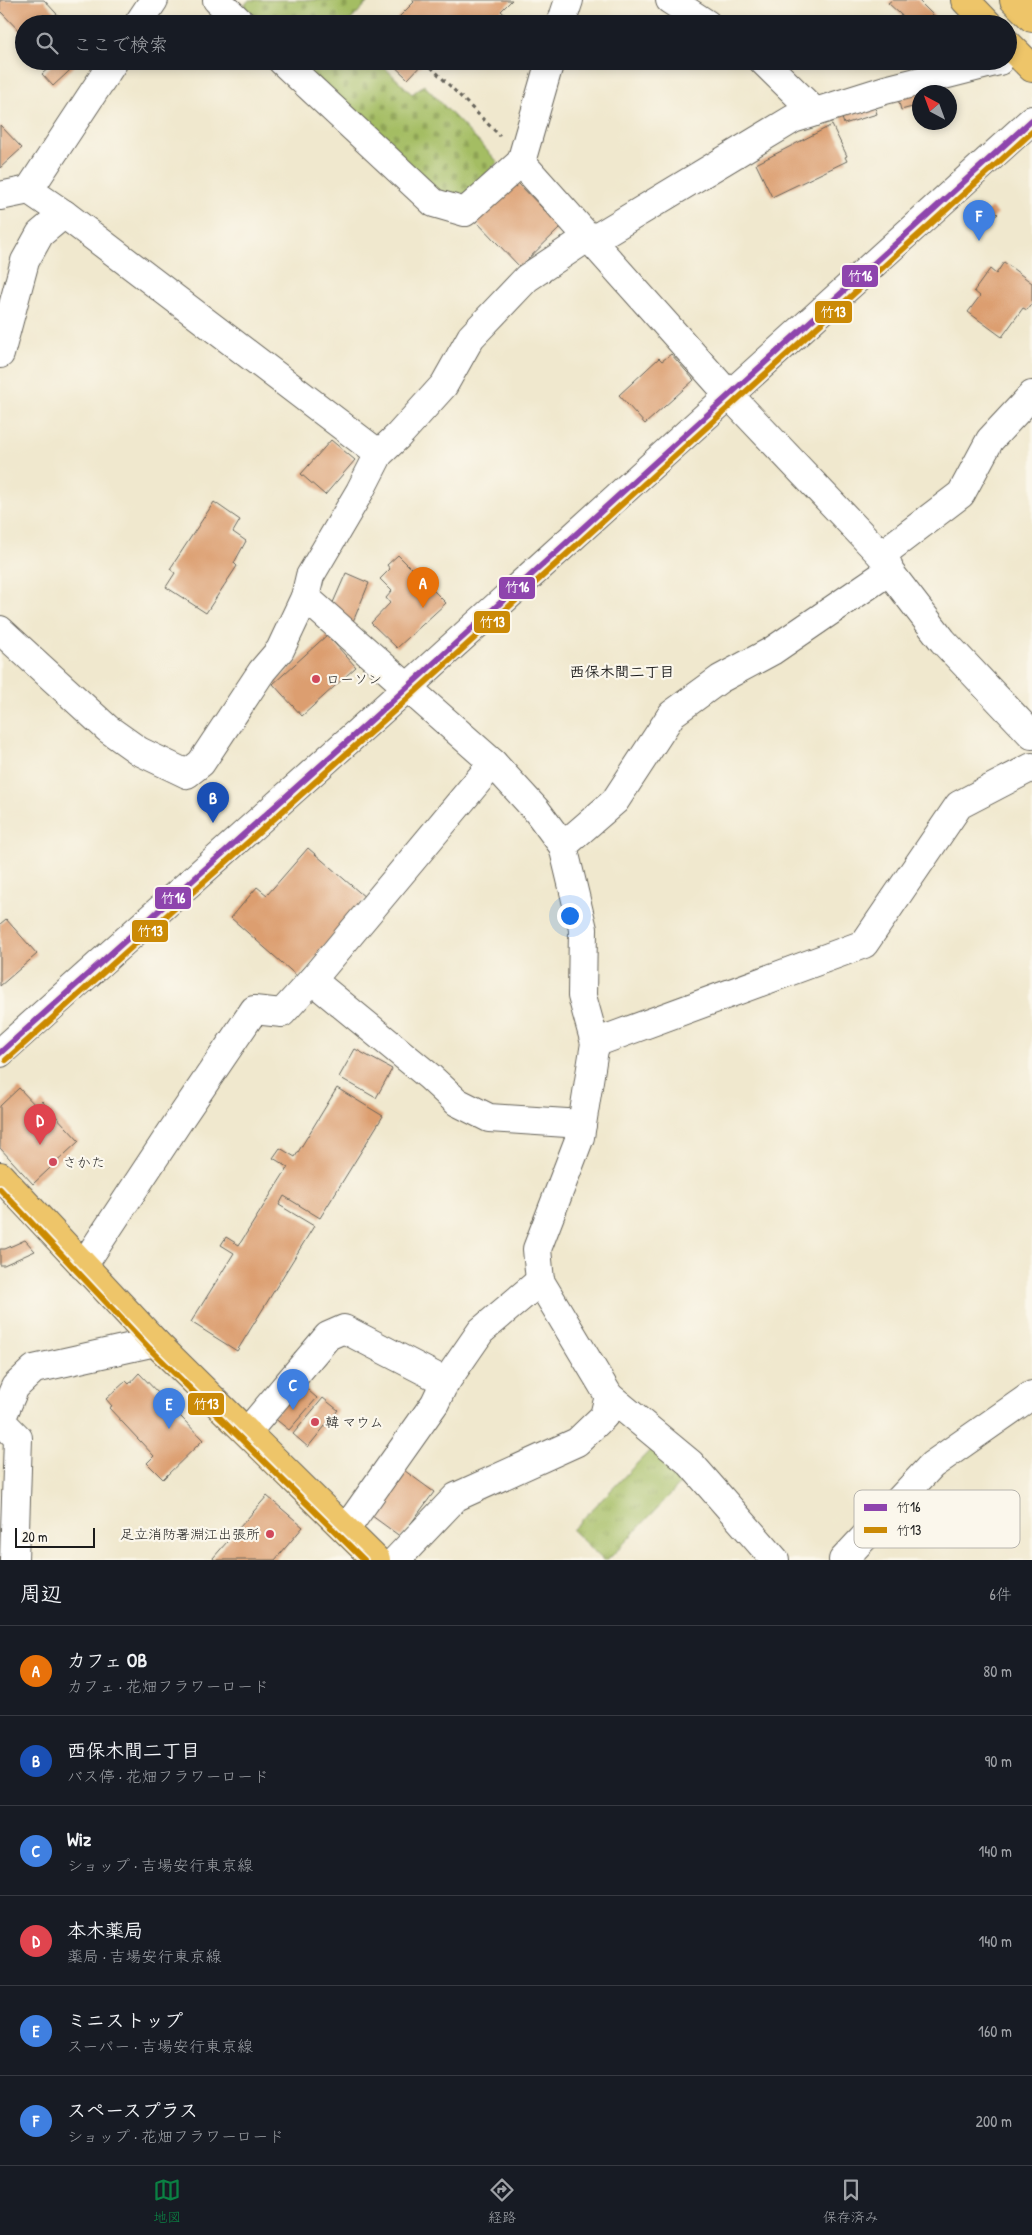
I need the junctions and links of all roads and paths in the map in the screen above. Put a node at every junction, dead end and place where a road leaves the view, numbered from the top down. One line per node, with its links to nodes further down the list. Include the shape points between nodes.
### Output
1 (154, 0): 7 (street)
2 (217, 0): 8 (street)
3 (569, 0): 9 (street)
4 (670, 0): 10 (street)
5 (965, 0): 11 (main road)
6 (1014, 0): 12 (main road)
7 (144, 15)
8 (233, 15)
9 (564, 15)
10 (693, 15)
11 (979, 15)
12 (1032, 18)
13 (108, 70): 22 (street)
14 (292, 70): 21 (street, via 434,203 465,212)
15 (435, 70): 21 (path)
16 (547, 70): 21 (street)
17 (772, 70): 19 (street)
18 (965, 70): 19 (street)
19 (814, 112): 25 (street, via 793,119)
20 (1032, 120): 28 (street)
21 (521, 160): 25 (street)
22 (29, 190): 23 (street); 24 (street)
23 (0, 196)
24 (64, 214): 26 (street, via 40,234 25,261); 29 (street)
25 (591, 239): 28 (street); 29 (street, via 581,242 527,278 472,337 444,385)
26 (0, 354)
27 (1032, 395): 30 (street, via 990,440 961,494)
28 (729, 396): 30 (street); 33 (street)
29 (379, 454): 31 (street, via 314,569)
30 (885, 563): 34 (street, via 943,641); 37 (street, via 772,651 720,679 672,714 615,801)
31 (304, 597): 32 (street, via 280,650 201,763 186,774 139,752 108,729); 33 (street)
32 (0, 630)
33 (406, 688): 35 (street); 40 (street)
34 (1032, 735)
35 (493, 763): 37 (street); 38 (street)
36 (1032, 767): 39 (street, via 959,805 864,944)
37 (563, 846): 39 (street, via 583,928 582,996)
38 (312, 980): 41 (street, via 457,1102 489,1118); 43 (street, via 282,1013 254,1010)
39 (595, 1043): 41 (street)
40 (0, 1053)
41 (582, 1124): 44 (street, via 580,1137 537,1249)
42 (0, 1176): 43 (main road)
43 (83, 1266): 45 (main road)
44 (540, 1281): 46 (street, via 481,1331); 48 (street)
45 (155, 1342): 49 (street, via 34,1369 15,1387); 50 (main road)
46 (446, 1382): 50 (street, via 344,1329 328,1336); 52 (street, via 435,1403)
47 (1032, 1395): 51 (street, via 932,1465)
48 (609, 1396): 56 (street, via 604,1416 577,1442 456,1497); 57 (street, via 690,1463)
49 (0, 1421): 54 (street, via 18,1438)
50 (246, 1432): 52 (main road)
51 (909, 1490)
52 (346, 1529): 55 (main road)
53 (854, 1548): 58 (street)
54 (14, 1560)
55 (376, 1560)
56 (396, 1560)
57 (775, 1560)
58 (843, 1560)

